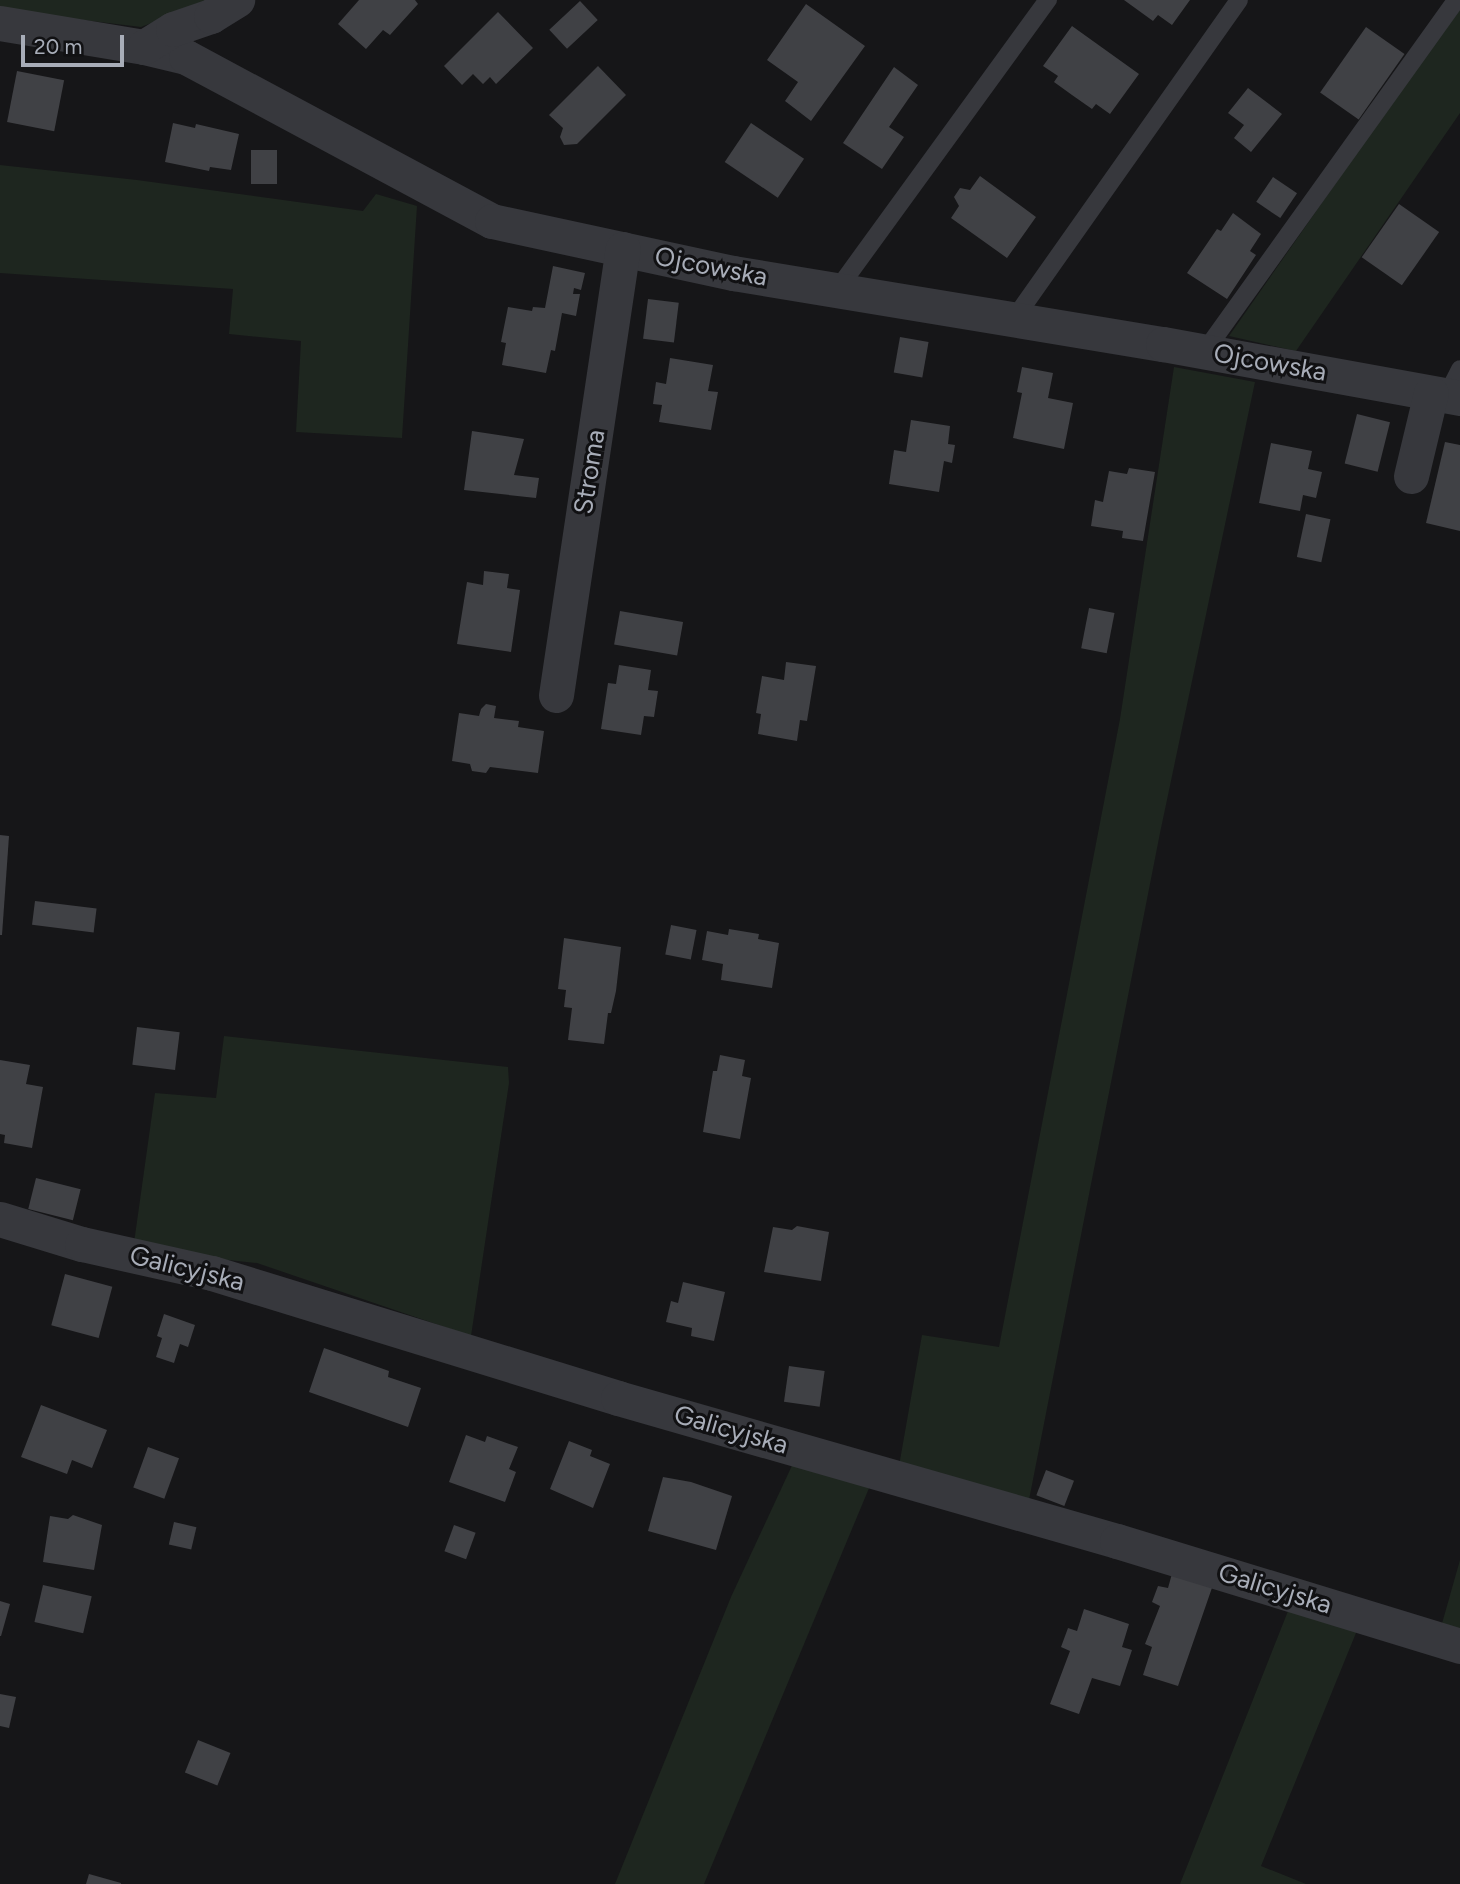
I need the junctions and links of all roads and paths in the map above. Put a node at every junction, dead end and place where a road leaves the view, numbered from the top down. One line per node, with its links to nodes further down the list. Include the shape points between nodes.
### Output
1 (237, 0): 6 (street)
2 (1048, 0): 8 (lane)
3 (1239, 0): 9 (lane)
4 (1456, 0): 10 (lane)
5 (0, 23): 6 (street, Ojcowska)
6 (144, 47): 7 (street, Ojcowska, via 186,57 492,221)
7 (623, 249): 8 (street, Ojcowska); 13 (street, Stroma)
8 (836, 290): 9 (street, Ojcowska)
9 (1014, 319): 10 (street, Ojcowska)
10 (1205, 351): 11 (street, Ojcowska)
11 (1452, 388): 12 (street)
12 (1411, 476)
13 (556, 695)
14 (0, 1219): 15 (street, Galicyjska, via 82,1244 212,1273 618,1398 1117,1541)
15 (1460, 1646)

